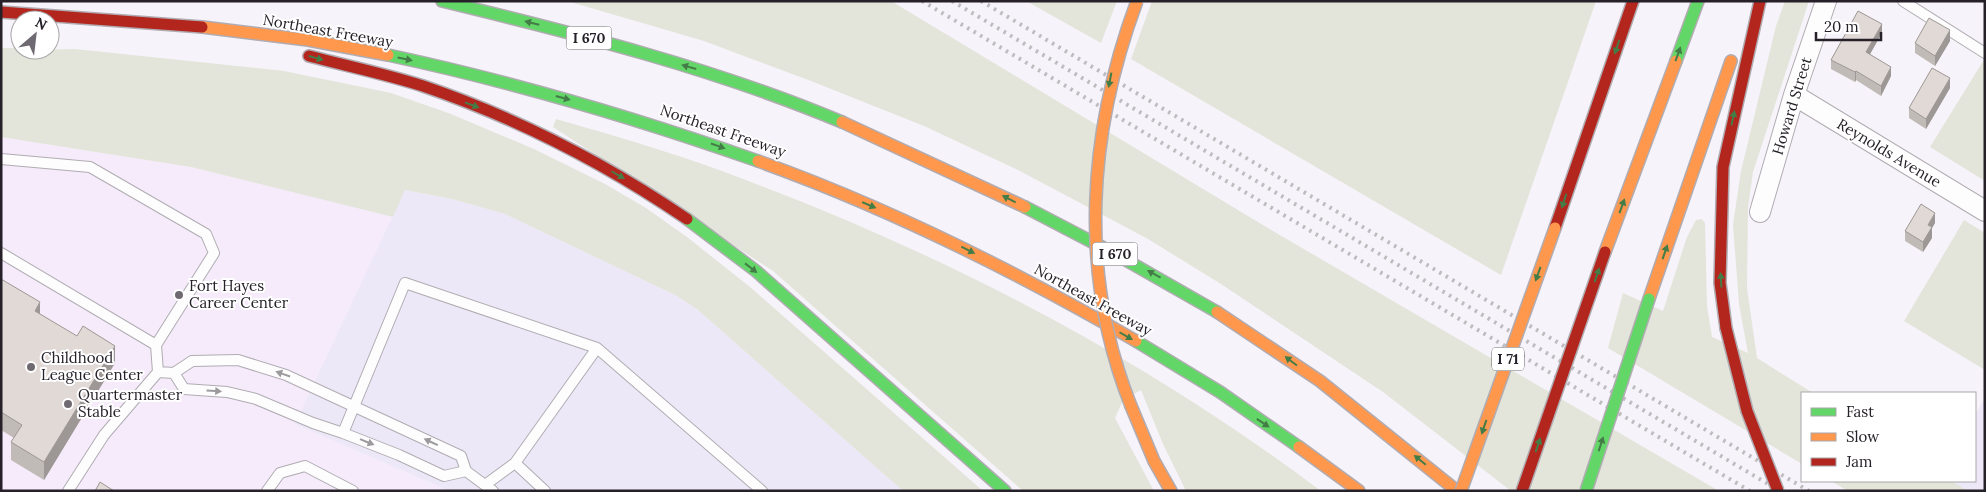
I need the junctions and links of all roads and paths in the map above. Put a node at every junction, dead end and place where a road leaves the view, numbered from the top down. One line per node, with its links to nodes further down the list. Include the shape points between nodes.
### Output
1 (442, 1): 34 (highway, I 670, one-way to 1, via 1382,428 1273,348 1156,275 999,194 876,136 735,81 568,32)
2 (1137, 1): 32 (highway, one-way to 32, bridge, via 1112,68 1101,131 1095,188 1102,298 1114,359 1154,461)
3 (1633, 1): 34 (highway, I 71, one-way to 34, bridge)
4 (1698, 1): 35 (highway, one-way to 4, bridge, via 1605,252)
5 (1755, 1): 36 (highway, one-way to 5, bridge, via 1649,298 1738,41)
6 (1760, 1): 37 (highway, one-way to 6, bridge, via 1750,424 1736,379 1720,283 1723,167)
7 (1826, 1): 12 (street, Howard Street)
8 (1903, 1): 11 (lane)
9 (1, 12): 10 (highway, Northeast Freeway)
10 (202, 26): 31 (highway, one-way to 31, via 422,86 570,147 637,186 756,271); 33 (highway, Northeast Freeway, one-way to 33, via 351,48 488,78 638,117 790,171 924,228 1055,295 1172,362)
11 (1985, 52)
12 (1794, 96): 14 (street, Reynolds Avenue); 15 (street, Howard Street)
13 (1, 158): 17 (lane, via 90,167 206,234 214,254)
14 (1985, 211)
15 (1760, 212)
16 (1, 253): 17 (lane)
17 (156, 345): 19 (lane)
18 (597, 348): 21 (lane, via 405,283); 23 (lane); 30 (lane)
19 (158, 372): 20 (lane); 26 (lane, via 104,435)
20 (174, 373): 21 (lane, one-way to 20, via 286,375 238,360 192,361); 22 (lane, one-way to 22, via 184,390 227,392 256,399 313,424)
21 (356, 407): 22 (lane); 24 (lane, one-way to 21, via 460,456)
22 (344, 433): 24 (lane, one-way to 24, via 444,476)
23 (515, 463): 25 (lane); 29 (lane)
24 (466, 471): 25 (lane)
25 (489, 488)
26 (68, 491)
27 (267, 491): 28 (lane, via 280,473 305,466)
28 (353, 491)
29 (545, 491)
30 (762, 491)
31 (1005, 491)
32 (1171, 491)
33 (1360, 491)
34 (1459, 491)
35 (1522, 491)
36 (1586, 491)
37 (1778, 491)

